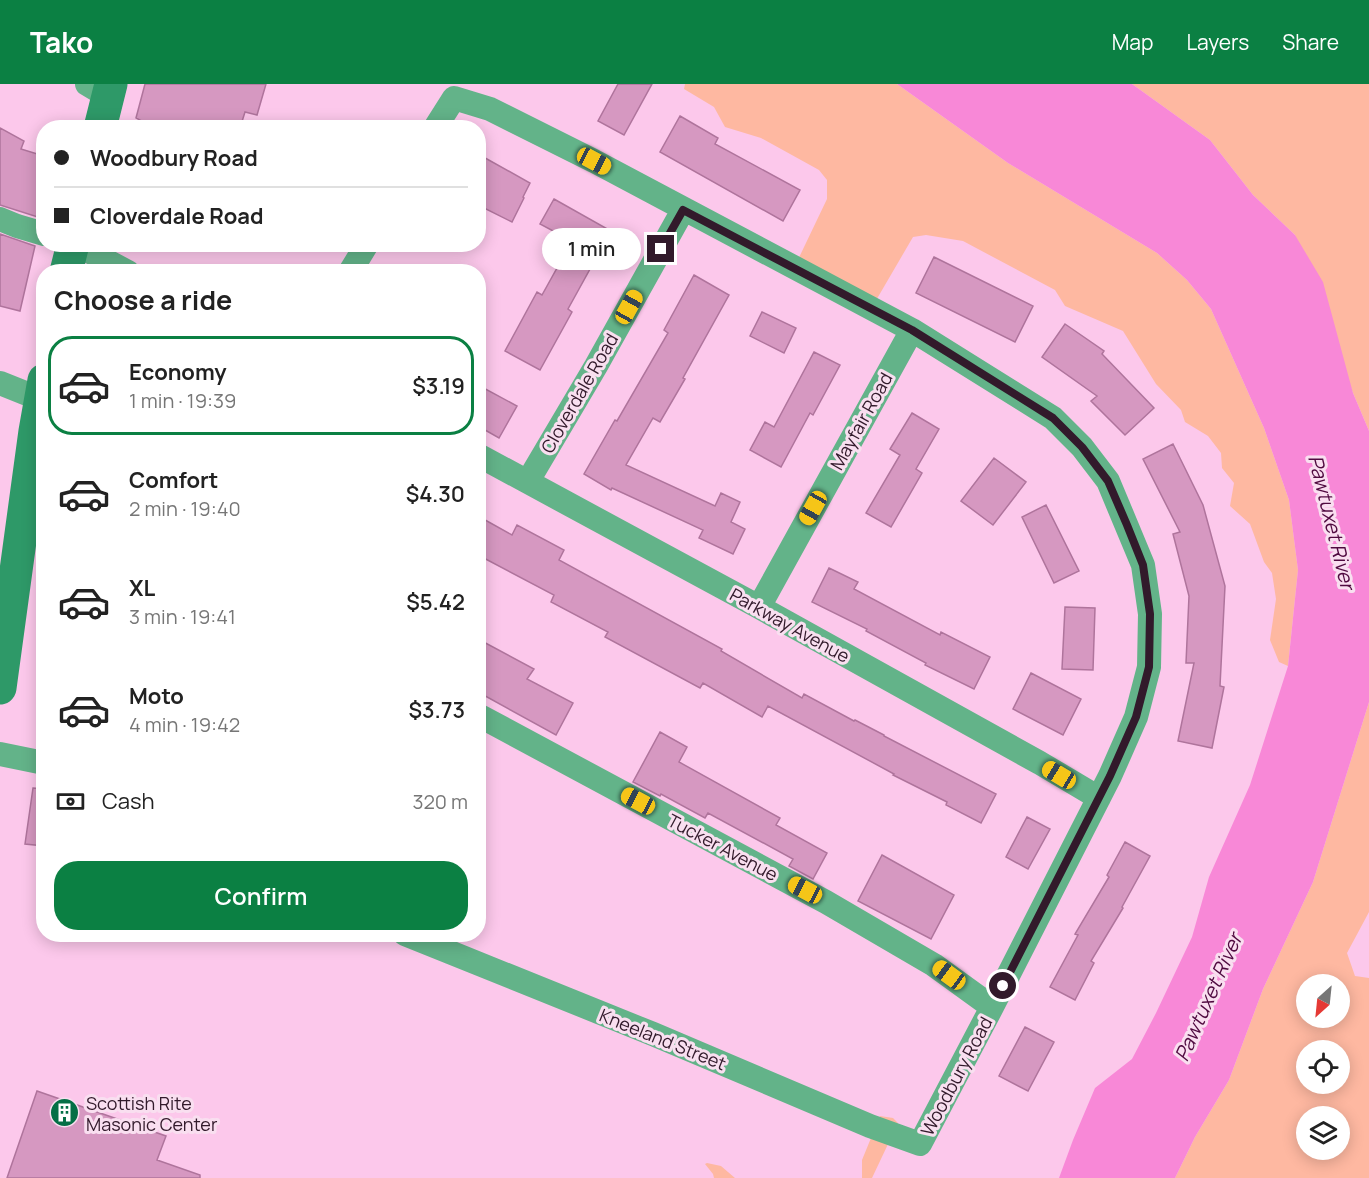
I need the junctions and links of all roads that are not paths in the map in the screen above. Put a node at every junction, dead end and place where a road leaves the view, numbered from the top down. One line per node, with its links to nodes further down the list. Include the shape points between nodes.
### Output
1 (102, 88): 2 (main road)
2 (100, 120)
3 (440, 120): 4 (street, Woodbury Road, via 454,98 490,108)
4 (683, 210): 9 (street, Woodbury Road); 14 (street, Cloverdale Road)
5 (0, 219): 6 (street)
6 (36, 232)
7 (89, 252): 8 (street)
8 (113, 264)
9 (912, 330): 16 (street, Mayfair Road); 21 (street, Woodbury Road, via 1053,418 1082,447 1108,481 1143,565 1150,614 1149,667 1136,717)
10 (0, 383): 11 (street)
11 (36, 388)
12 (486, 459): 14 (street, Parkway Avenue)
13 (36, 477): 15 (main road)
14 (528, 481): 16 (street, Parkway Avenue)
15 (34, 506): 17 (main road)
16 (759, 607): 21 (street, Parkway Avenue)
17 (0, 688)
18 (486, 719): 23 (street, Tucker Avenue, via 826,902 934,965)
19 (0, 754): 20 (street)
20 (36, 761)
21 (1099, 798): 23 (street, Woodbury Road)
22 (425, 942): 24 (street, Kneeland Street)
23 (993, 1007): 24 (street, Woodbury Road)
24 (920, 1144)

